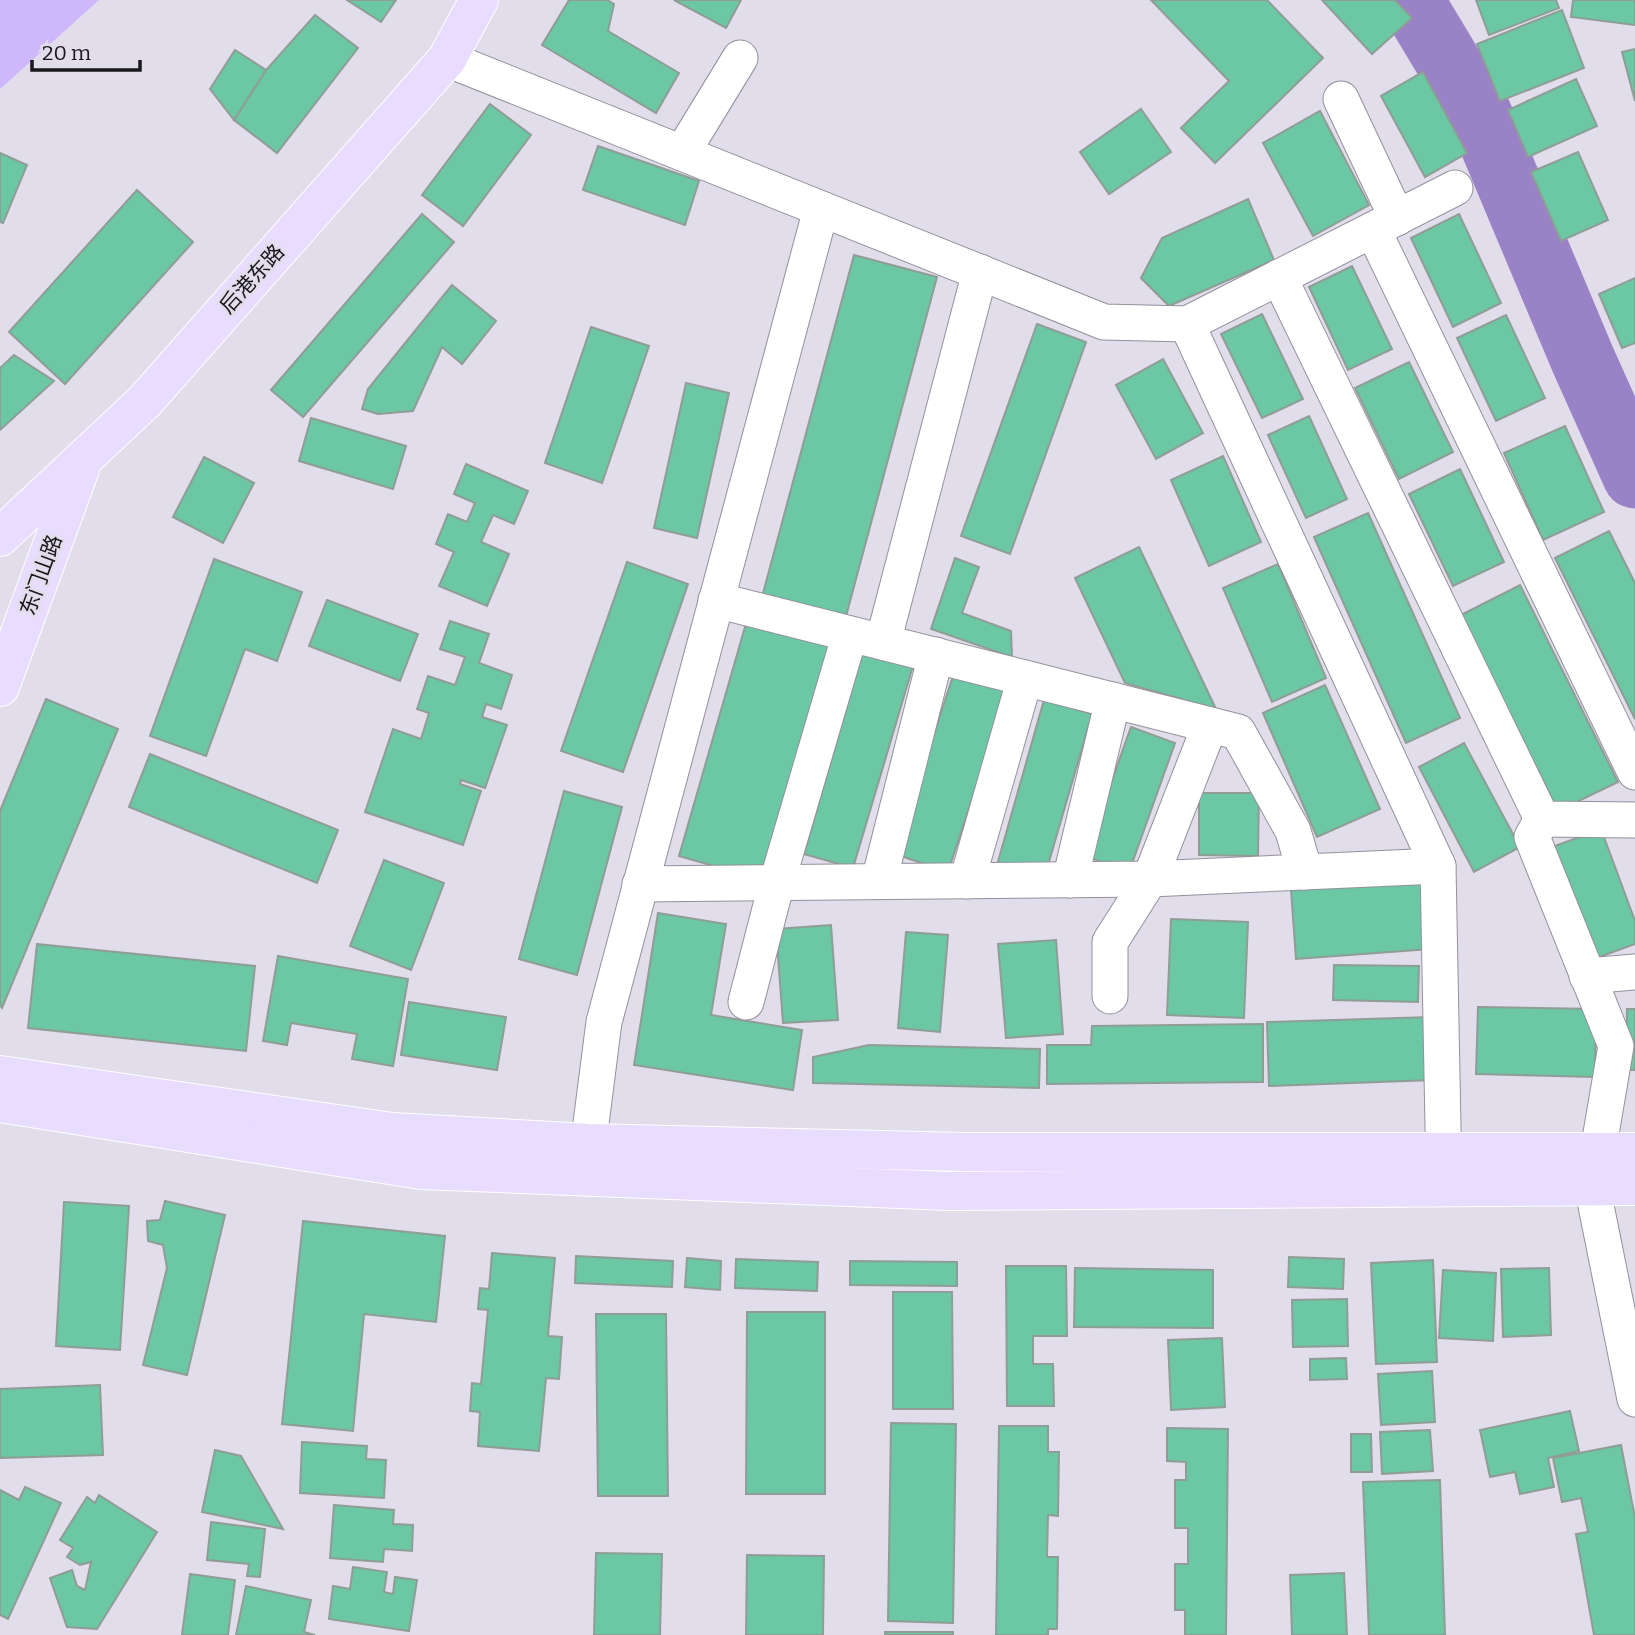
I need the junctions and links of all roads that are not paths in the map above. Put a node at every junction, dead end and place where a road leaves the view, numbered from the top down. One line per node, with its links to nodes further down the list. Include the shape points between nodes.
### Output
1 (479, 0): 3 (main road, 后港东路)
2 (740, 58): 5 (street)
3 (447, 59): 5 (street); 12 (main road, 后港东路, via 145,401)
4 (1341, 99): 8 (street)
5 (682, 153): 7 (street)
6 (1455, 188): 8 (street)
7 (821, 209): 9 (street); 15 (street)
8 (1385, 224): 10 (street); 22 (street)
9 (980, 272): 11 (street, via 1104,322); 16 (street)
10 (1279, 277): 11 (street); 23 (street)
11 (1187, 324): 25 (street)
12 (82, 462): 13 (main road); 14 (main road, 后港东路); 19 (main road, 东门山路)
13 (0, 512)
14 (0, 537)
15 (716, 600): 16 (street); 32 (street)
16 (867, 638): 17 (street); 31 (street)
17 (936, 655): 18 (street); 29 (street)
18 (1025, 678): 20 (street); 30 (street)
19 (0, 687)
20 (1114, 700): 21 (street); 28 (street)
21 (1210, 725): 26 (street, via 1238,732 1293,831); 27 (street)
22 (1635, 772)
23 (1542, 819): 24 (street); 34 (street, via 1532,837)
24 (1635, 820)
25 (1438, 866): 26 (street); 42 (street)
26 (1305, 872): 27 (street)
27 (1150, 879): 28 (street); 35 (street, via 1110,942)
28 (1070, 880): 30 (street)
29 (879, 881): 30 (street); 31 (street)
30 (967, 881)
31 (777, 882): 32 (street); 36 (street)
32 (640, 884): 40 (street, via 604,1022)
33 (1635, 972): 34 (street)
34 (1587, 975): 41 (street, via 1616,1046)
35 (1110, 996)
36 (746, 1002)
37 (0, 1076): 40 (main road)
38 (0, 1103): 40 (main road, via 421,1170)
39 (1635, 1152): 41 (main road)
40 (586, 1160): 42 (main road, via 949,1191)
41 (1595, 1169): 42 (main road); 43 (main road); 44 (street)
42 (1444, 1170)
43 (1635, 1186)
44 (1635, 1399)

